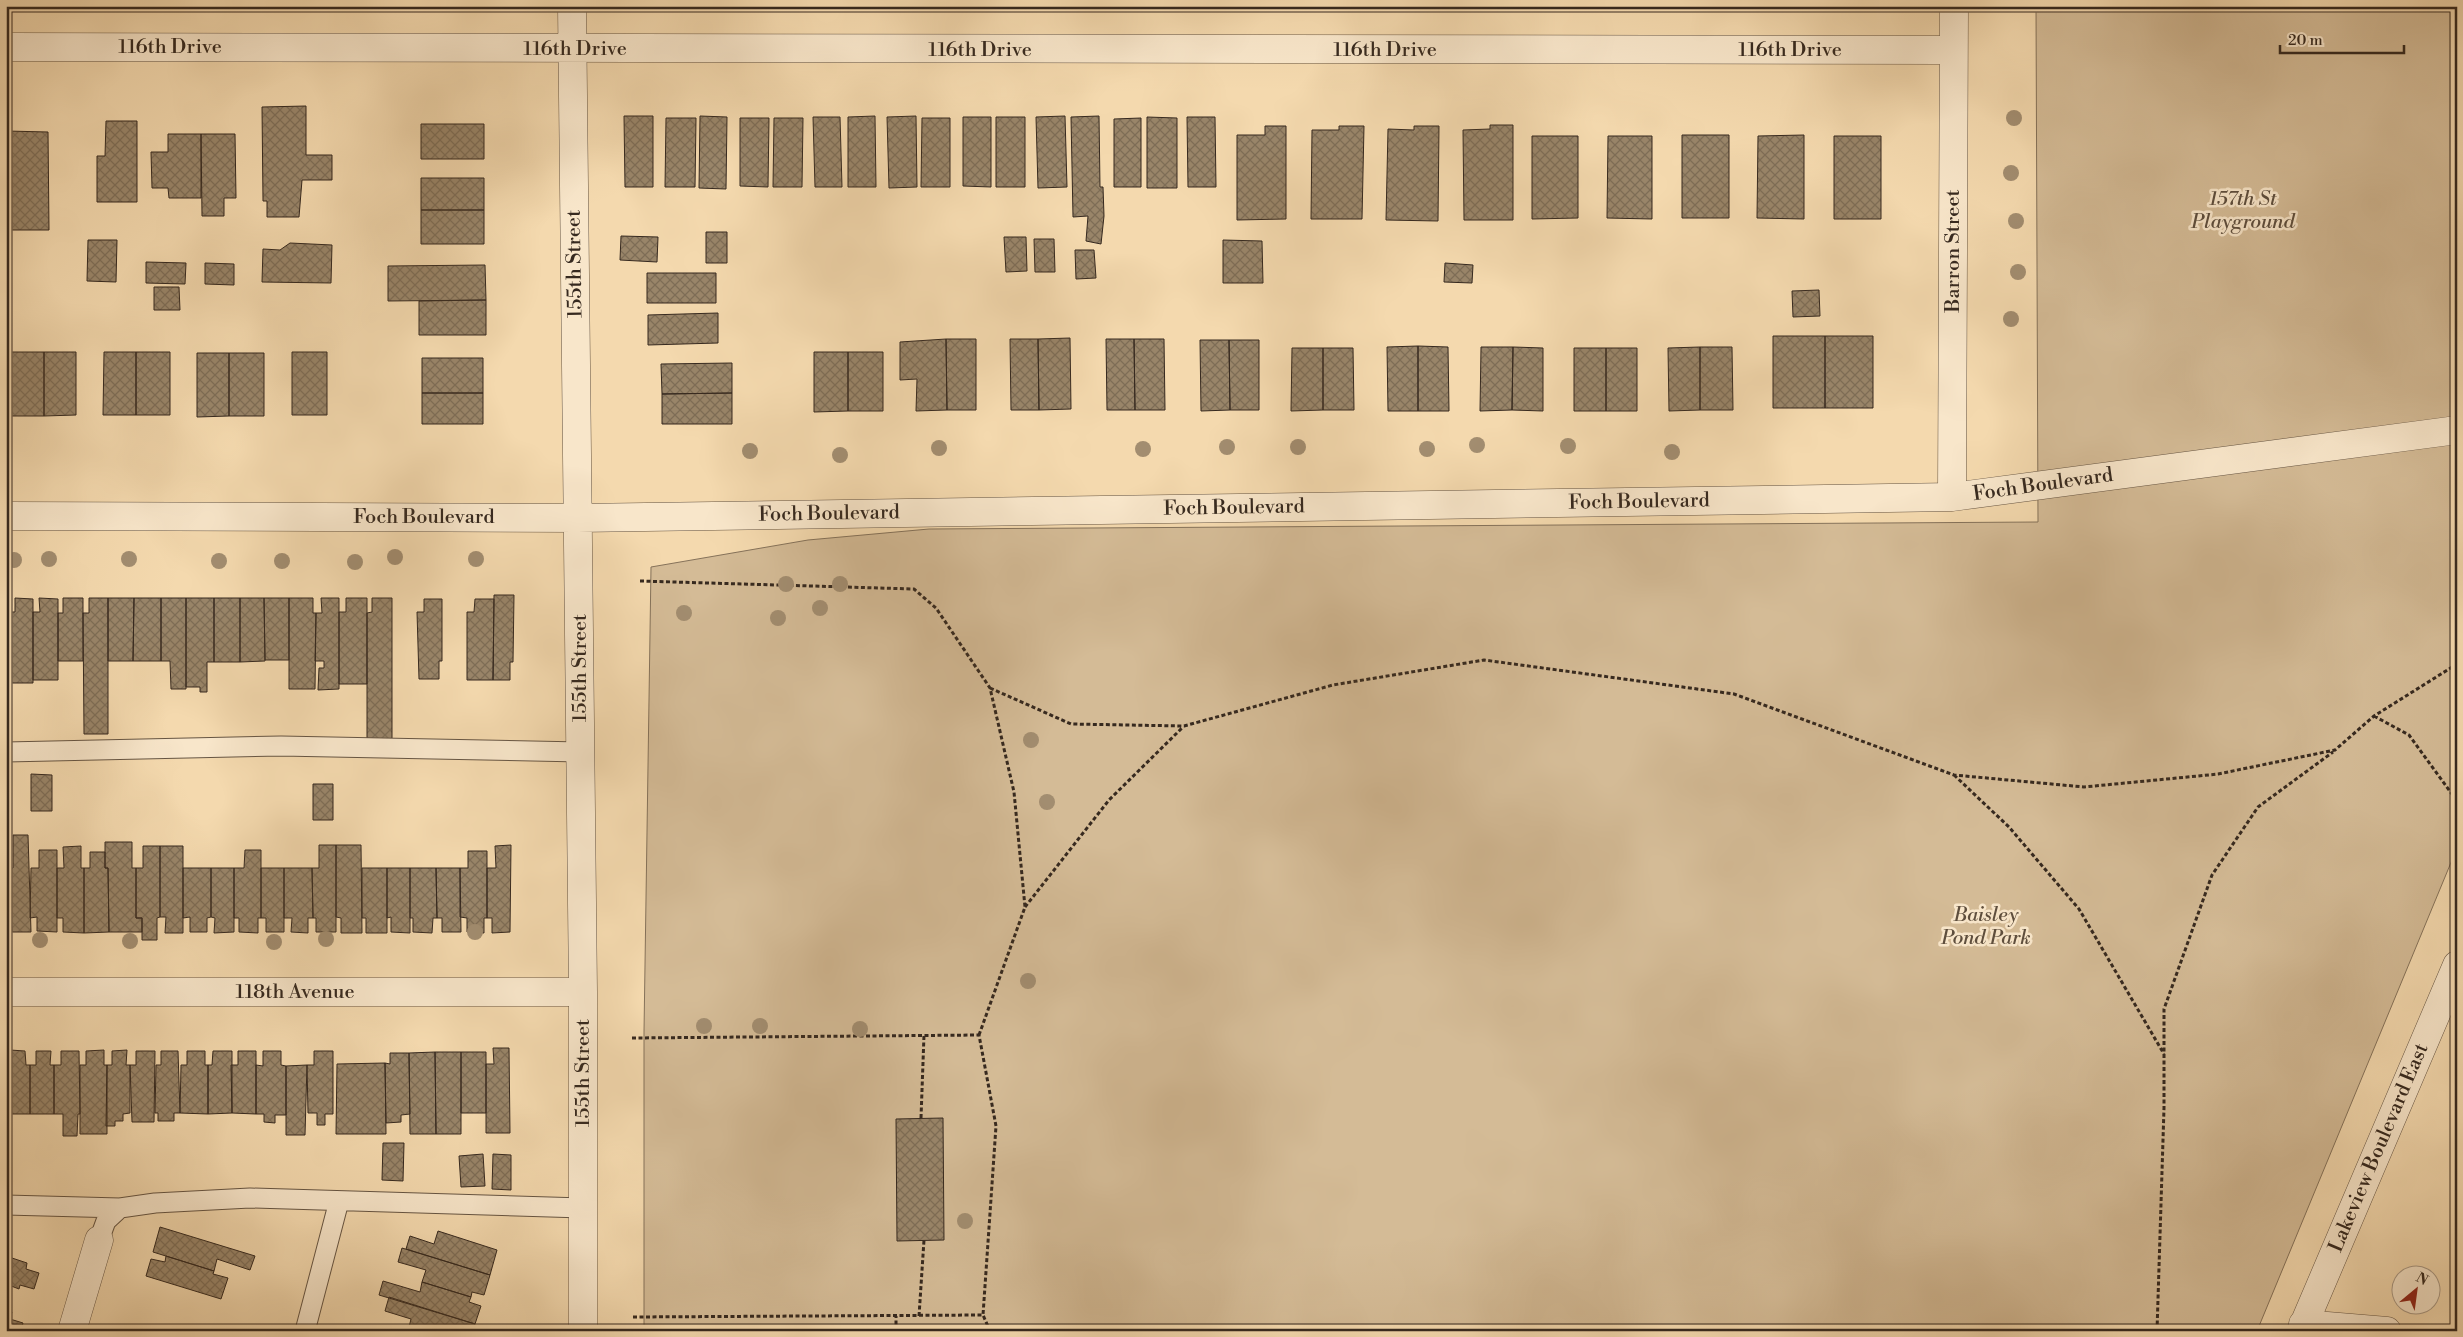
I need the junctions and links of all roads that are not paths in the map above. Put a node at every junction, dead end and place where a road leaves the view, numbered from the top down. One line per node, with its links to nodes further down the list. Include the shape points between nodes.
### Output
1 (572, 6): 4 (street, 155th Street)
2 (1954, 6): 5 (street, Barron Street)
3 (6, 47): 4 (street, 116th Drive)
4 (572, 49): 5 (street, 116th Drive); 9 (street, 155th Street)
5 (1953, 50): 7 (street, Barron Street)
6 (2457, 430): 7 (street, Foch Boulevard)
7 (1952, 496): 9 (street, Foch Boulevard)
8 (6, 516): 9 (street, Foch Boulevard)
9 (578, 518): 11 (street, 155th Street)
10 (6, 752): 11 (lane, via 281,746)
11 (581, 752): 14 (street, 155th Street)
12 (2457, 965): 20 (street, Lakeview Boulevard East)
13 (6, 992): 14 (street, 118th Avenue)
14 (583, 992): 18 (street, 155th Street)
15 (339, 1201): 17 (lane, via 250,1198); 18 (lane); 22 (lane)
16 (6, 1206): 17 (lane)
17 (120, 1208): 19 (lane, via 106,1221)
18 (583, 1208): 23 (street, 155th Street)
19 (99, 1240): 21 (street)
20 (2302, 1327): 24 (street)
21 (72, 1331)
22 (305, 1331)
23 (582, 1331)
24 (2387, 1331)

